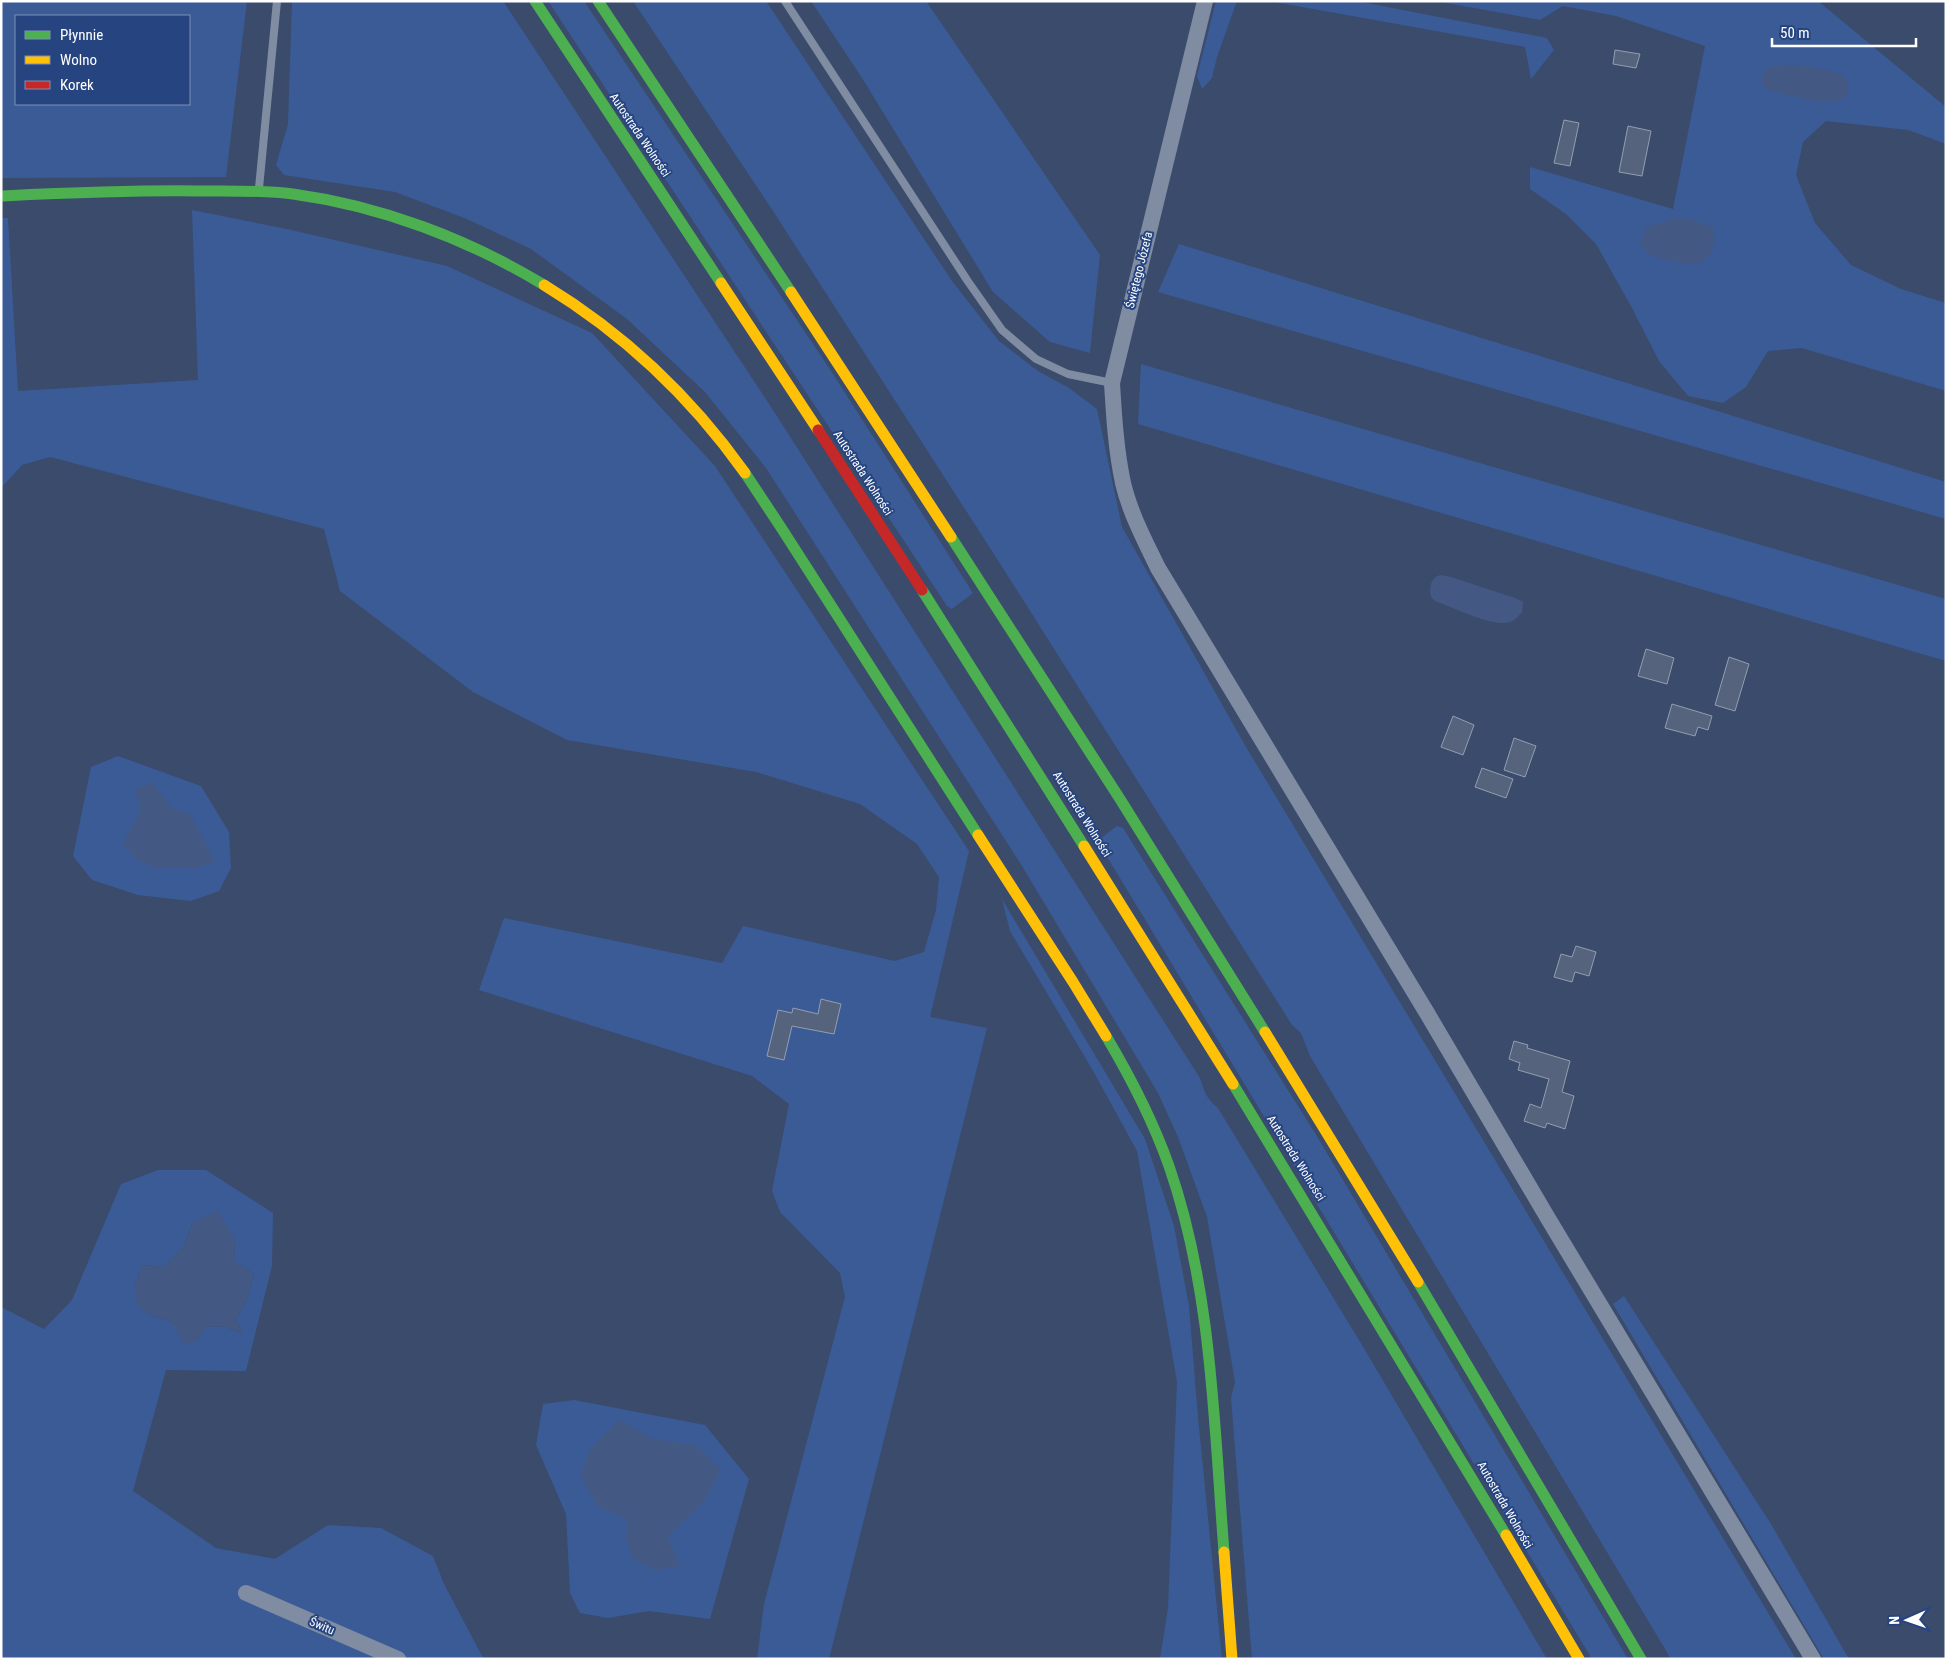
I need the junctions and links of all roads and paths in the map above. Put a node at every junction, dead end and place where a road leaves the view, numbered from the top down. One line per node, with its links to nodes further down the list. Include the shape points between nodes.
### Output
1 (277, 1): 6 (lane)
2 (535, 1): 12 (main road, Autostrada Wolności, via 916,578 1070,820 1339,1254)
3 (598, 1): 13 (main road, via 810,318 1158,859 1419,1283)
4 (785, 1): 8 (lane, via 1002,330 1036,359 1068,374)
5 (1205, 1): 8 (street, Świętego Józefa)
6 (259, 190): 7 (main road, via 142,190); 11 (main road, via 351,205 418,225 493,257 544,285 601,324 676,390 724,445 768,506 1105,1032 1158,1139 1189,1233 1204,1312)
7 (1, 196)
8 (1112, 383): 14 (street, Świętego Józefa, via 1123,483 1158,568)
9 (246, 1593): 10 (street, Świtu)
10 (398, 1659)
11 (1232, 1659)
12 (1579, 1659)
13 (1641, 1659)
14 (1813, 1659)

